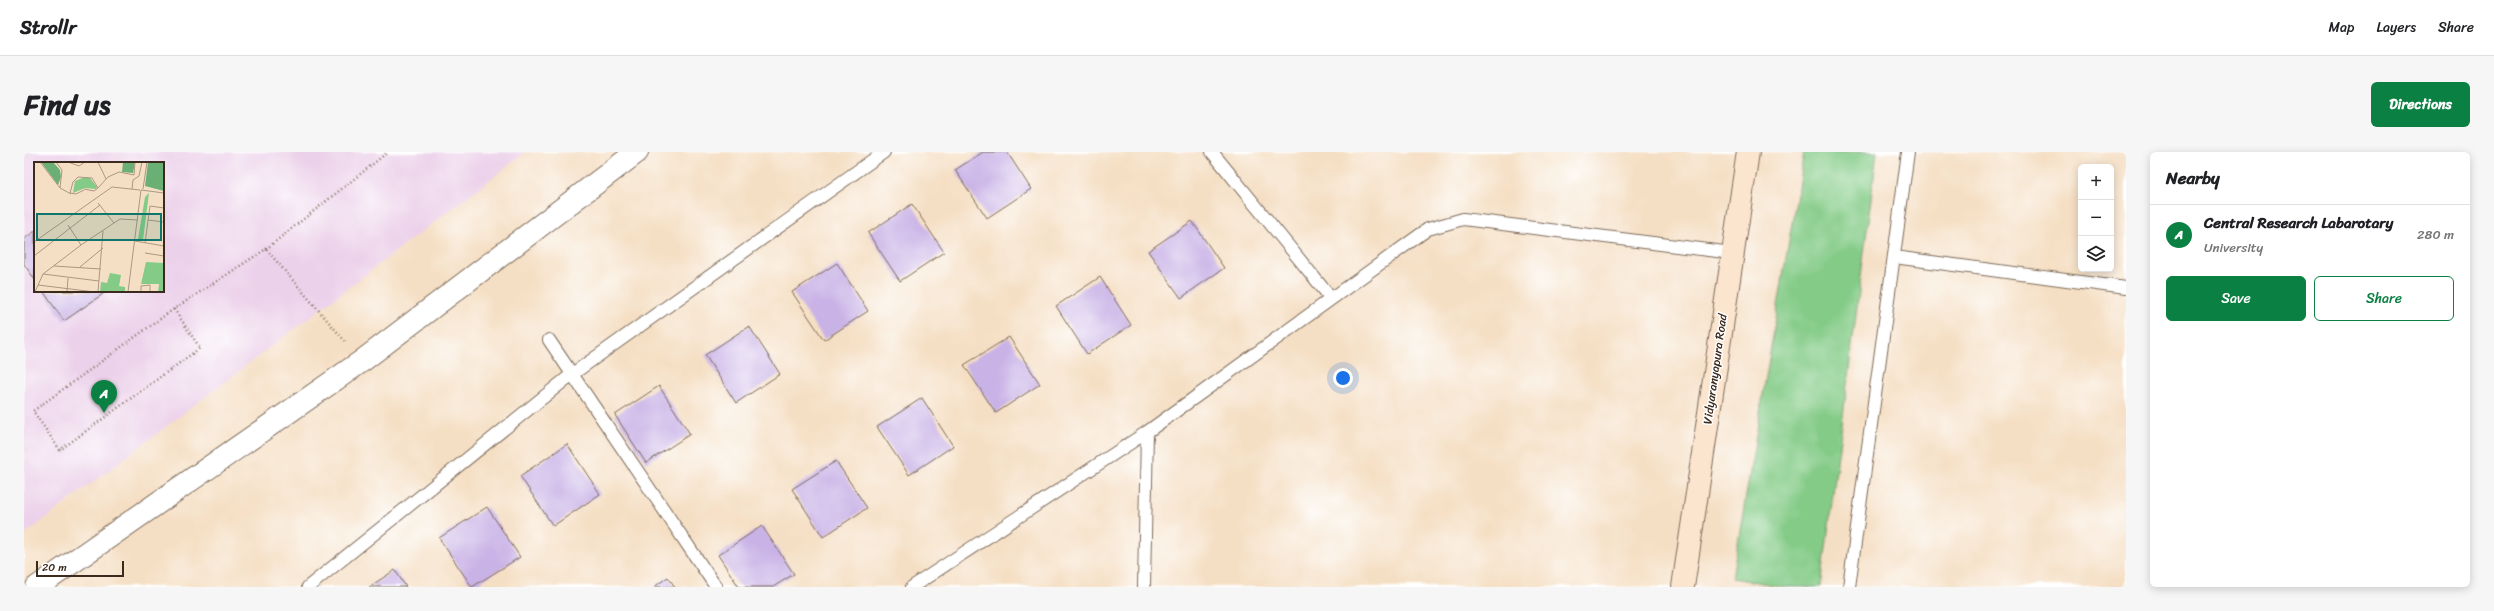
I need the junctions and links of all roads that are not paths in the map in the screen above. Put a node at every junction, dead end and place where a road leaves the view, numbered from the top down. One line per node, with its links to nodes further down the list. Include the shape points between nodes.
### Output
1 (637, 152): 13 (street, via 362,361)
2 (884, 152): 11 (lane)
3 (1212, 152): 9 (lane)
4 (1748, 152): 6 (main road, Vidyaranyapura Road)
5 (1908, 152): 7 (lane)
6 (1732, 253): 9 (lane, via 1463,219 1428,228); 18 (main road, Vidyaranyapura Road)
7 (1894, 257): 8 (lane); 19 (lane)
8 (2126, 288)
9 (1330, 297): 12 (lane)
10 (549, 340): 11 (lane)
11 (572, 375): 14 (lane); 15 (lane)
12 (1147, 432): 16 (lane); 17 (lane)
13 (37, 587)
14 (308, 587)
15 (716, 587)
16 (912, 587)
17 (1144, 587)
18 (1683, 587)
19 (1849, 587)

